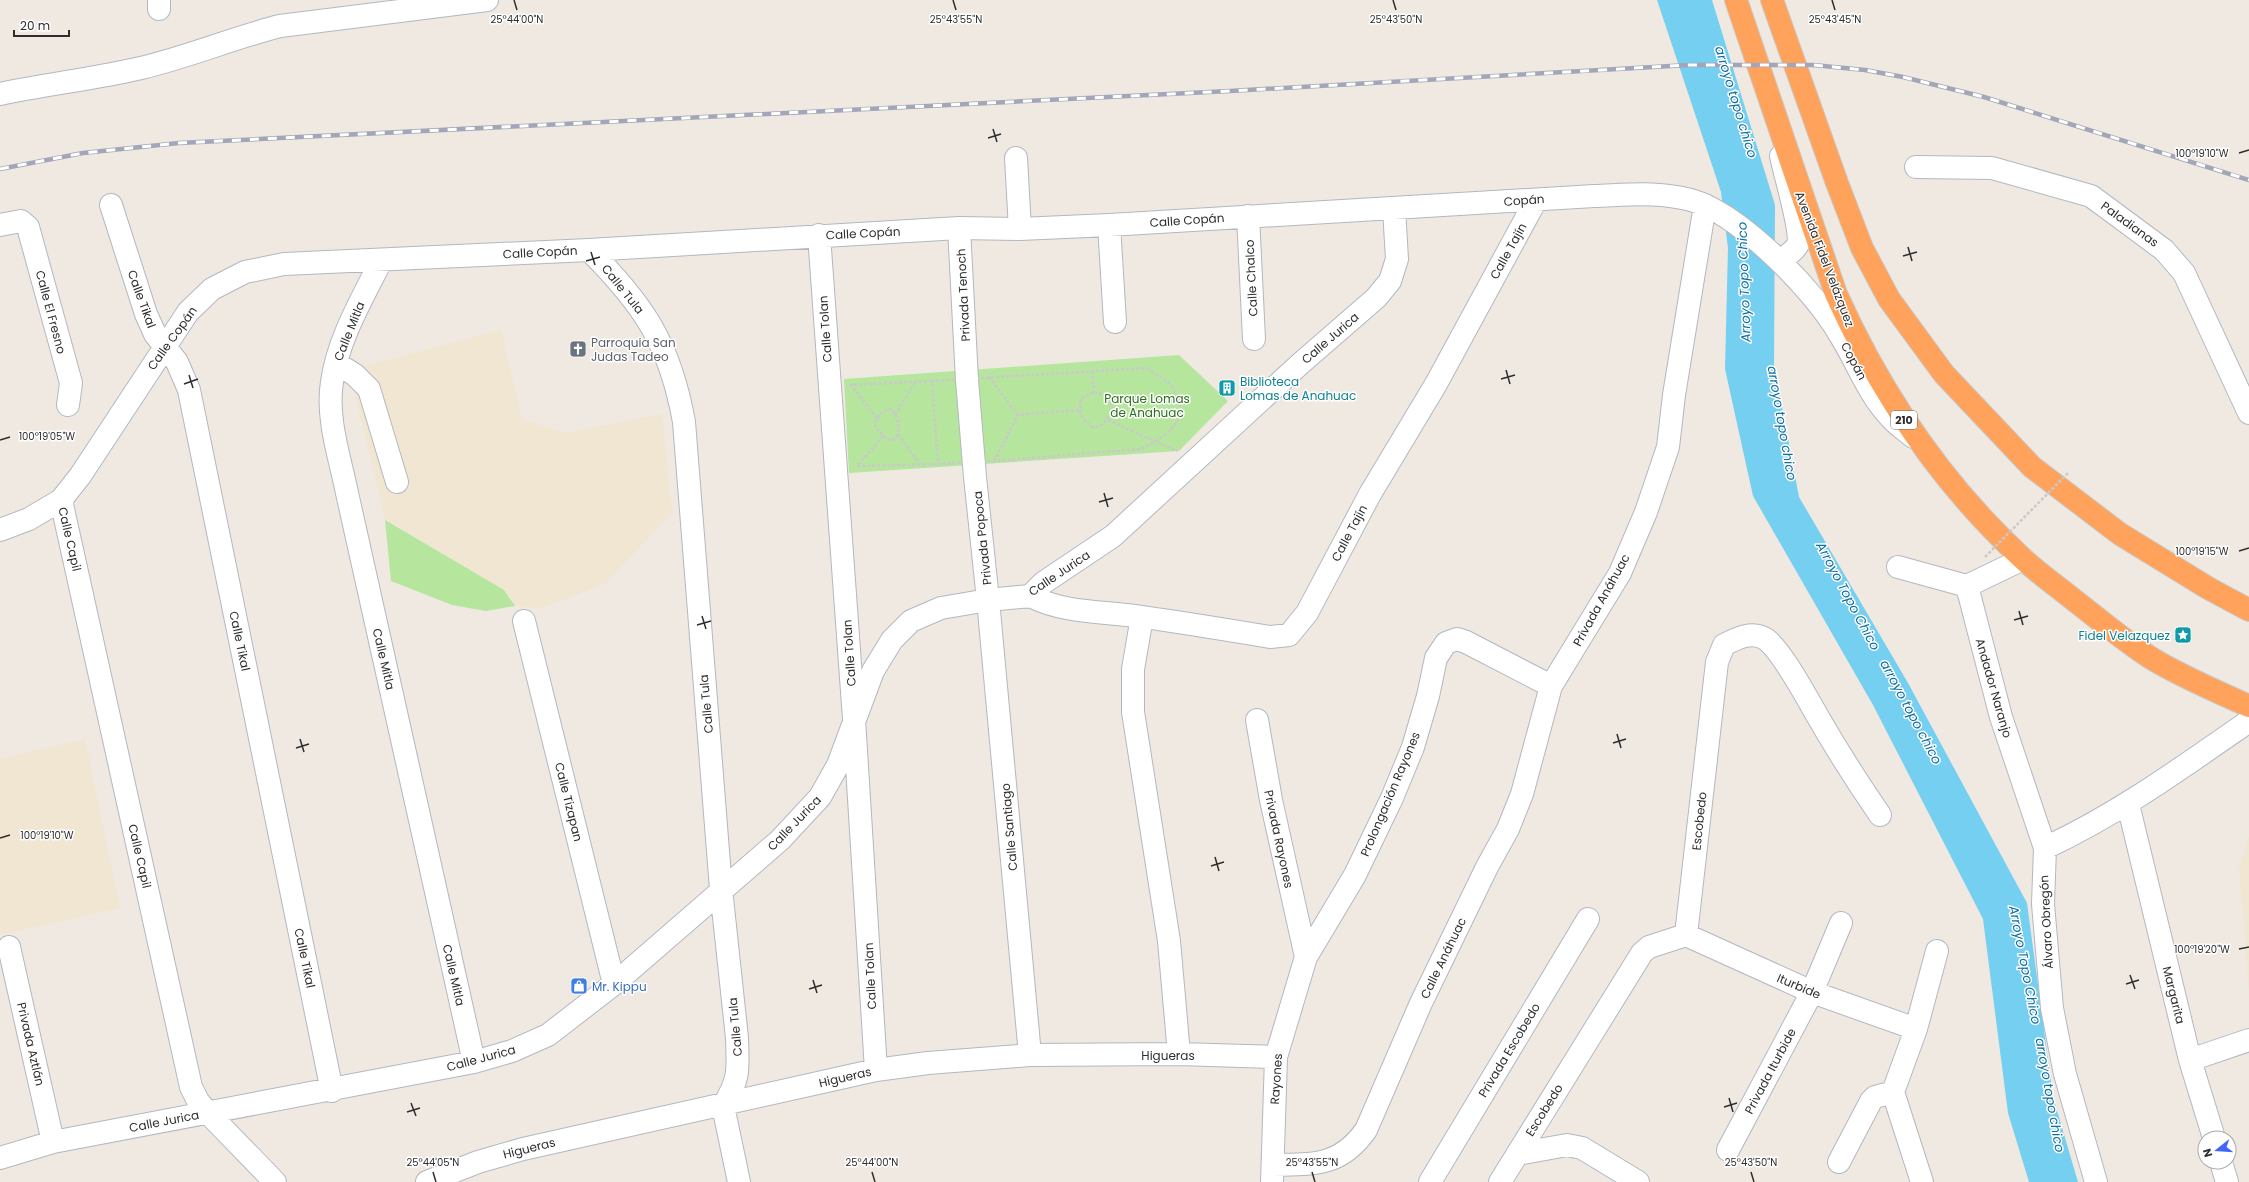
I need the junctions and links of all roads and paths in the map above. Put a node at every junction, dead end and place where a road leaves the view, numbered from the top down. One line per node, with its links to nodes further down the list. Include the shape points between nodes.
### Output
1 (487, 0): 4 (street, via 280,26 141,68)
2 (1736, 0): 5 (highway, Avenida Fidel Velázquez / 210)
3 (1772, 0): 56 (highway, via 1862,248 1889,299 1944,374 2032,467 2120,534)
4 (0, 94)
5 (1772, 106): 19 (street, via 1798,242 1792,252); 40 (highway, Avenida Fidel Velázquez / 210, via 1836,294 1856,339 1878,379)
6 (1016, 158): 16 (street)
7 (1916, 167): 33 (street, Paladianas, via 1992,168 2091,196 2164,250 2184,273)
8 (1536, 200): 10 (street, Copán, via 1649,194 1670,196); 11 (street, Copán); 57 (street, Calle Tajín, via 1436,384 1370,494 1296,629 1289,635 1270,637)
9 (111, 205): 23 (street, Calle Tikal, via 146,314)
10 (1705, 205): 19 (street, Copán, via 1727,216); 59 (street, Privada Anáhuac, via 1668,447 1646,512 1620,573)
11 (1394, 209): 12 (street, Copán); 42 (street, Calle Jurica, via 1397,259 1390,280 1376,298)
12 (1248, 216): 14 (street, Calle Copán); 22 (street, Calle Chalco)
13 (0, 225): 31 (street, Calle El Fresno, via 23,221 28,227 71,383)
14 (1109, 225): 16 (street, Calle Copán); 21 (street)
15 (959, 228): 16 (street, Calle Copán); 17 (street, Calle Copán); 25 (street, Privada Tenoch)
16 (1020, 229)
17 (819, 235): 18 (street, Calle Copán); 61 (street, Calle Tolan)
18 (589, 250): 20 (street, Calle Copán); 67 (street, Calle Tula, via 637,302 657,335 679,395 684,422)
19 (1776, 258): 40 (street, Copán, via 1826,312 1890,418)
20 (381, 260): 23 (street, Calle Copán, via 284,264 245,272 212,289 188,312); 24 (street, Calle Mitla, via 351,323)
21 (1115, 322)
22 (1254, 339)
23 (164, 346): 48 (street, Calle Copán, via 80,476); 84 (street, Calle Tikal, via 177,362 189,390)
24 (336, 363): 47 (street, via 356,375 369,389); 82 (street, Calle Mitla, via 332,390 335,439)
25 (966, 371): 27 (path); 28 (path); 45 (street, Privada Tenoch)
26 (1092, 372): 27 (path); 30 (path); 41 (path, via 1147,368 1173,388 1181,410 1177,424)
27 (989, 377): 35 (path)
28 (932, 381): 29 (path); 44 (path)
29 (915, 382): 34 (path); 36 (path, via 851,385)
30 (1094, 392): 32 (path, via 1081,399); 37 (path, via 1105,395 1112,407)
31 (68, 405)
32 (1079, 410): 35 (path); 37 (path, via 1084,421 1094,428)
33 (2249, 413)
34 (895, 415): 36 (path, via 892,409 883,411); 38 (path, via 899,423)
35 (1018, 415): 45 (path)
36 (877, 418): 39 (path, via 875,426)
37 (1108, 420): 41 (path)
38 (898, 435): 39 (path, via 891,440); 43 (path)
39 (883, 436): 43 (path, via 857,466)
40 (1917, 440): 51 (highway, Avenida Fidel Velázquez / 210, via 1975,510)
41 (1156, 441): 42 (path); 45 (path, via 1141,449)
42 (1196, 460): 54 (street, Calle Jurica, via 1112,536 1043,583)
43 (920, 464): 44 (path)
44 (938, 464): 45 (path)
45 (981, 467): 55 (street, Privada Popoca)
46 (2068, 473): 50 (path, bridge)
47 (396, 482)
48 (61, 500): 49 (street, Calle Copán, via 29,519); 87 (street, Calle Capil, via 191,1087)
49 (0, 530)
50 (1985, 557)
51 (2023, 559): 53 (street); 60 (highway, Avenida Fidel Velázquez / 210, via 2122,638 2152,658 2191,680)
52 (1898, 567): 53 (street)
53 (1967, 586): 66 (street, Andador Naranjo, via 2001,718)
54 (1030, 596): 55 (street, Calle Jurica); 57 (street, Calle Tajín, via 1048,605)
55 (988, 600): 61 (street, Calle Jurica, via 941,608 911,621 892,640 873,671); 79 (street, Calle Santiago)
56 (2249, 610)
57 (1142, 617): 78 (street, via 1133,669 1133,712 1169,941)
58 (524, 621): 74 (street, Calle Tizapan)
59 (1551, 686): 73 (street, Prolongación Rayones, via 1466,642 1457,639 1442,647 1436,658 1413,747 1392,798 1355,875); 95 (street, Calle Anáhuac, via 1522,794 1508,829 1486,867 1421,1003 1366,1130 1357,1143 1336,1158)
60 (2249, 706)
61 (854, 719): 67 (street, Calle Jurica, via 838,765 820,797 780,840); 83 (street, Calle Tolan)
62 (1257, 720): 73 (street, Privada Rayones, via 1271,800)
63 (2249, 721): 64 (street)
64 (2128, 804): 66 (street); 81 (street, Margarita)
65 (1880, 815): 70 (street, Escobedo, via 1850,773 1802,690 1767,640 1757,636 1746,636 1724,645 1717,662)
66 (2045, 848): 103 (street, Álvaro Obregón, via 2043,904 2052,1008 2066,1074)
67 (721, 889): 74 (street, Calle Jurica); 86 (street, Calle Tula, via 738,1060 735,1088)
68 (1588, 920): 99 (street, Privada Escobedo)
69 (1841, 922): 75 (street, Privada Iturbide)
70 (1686, 935): 75 (street, Iturbide); 91 (street, Escobedo, via 1658,943 1642,953)
71 (9, 947): 89 (street, Privada Aztlán)
72 (1937, 950): 76 (street)
73 (1306, 957): 80 (street, Rayones)
74 (614, 984): 82 (street, Calle Jurica, via 548,1035 512,1051)
75 (1812, 992): 76 (street, Iturbide); 90 (street, Privada Iturbide)
76 (1916, 1029): 85 (street)
77 (2249, 1040): 81 (street)
78 (1179, 1054): 79 (street, Higueras); 80 (street, Higueras)
79 (1030, 1055): 83 (street, Higueras)
80 (1276, 1057): 95 (street, Rayones)
81 (2190, 1060): 88 (street, Margarita)
82 (474, 1062): 84 (street, Calle Jurica)
83 (876, 1070): 86 (street, Higueras)
84 (332, 1091): 87 (street, Calle Jurica)
85 (1893, 1092): 93 (street, via 1875,1097 1871,1101); 102 (street)
86 (723, 1106): 97 (street, Higueras, via 523,1149 478,1162); 98 (street)
87 (208, 1113): 89 (street, Calle Jurica); 96 (street, Calle Capil)
88 (2212, 1130)
89 (53, 1142): 92 (street, Calle Jurica)
90 (1728, 1150)
91 (1517, 1154): 100 (street, Escobedo); 101 (street, via 1567,1145 1582,1148)
92 (0, 1158)
93 (1839, 1162)
94 (2223, 1170): 104 (street)
95 (1272, 1174)
96 (275, 1182)
97 (427, 1182)
98 (738, 1182)
99 (1430, 1182)
100 (1500, 1182)
101 (1638, 1182)
102 (1922, 1182)
103 (2096, 1182)
104 (2227, 1182)

